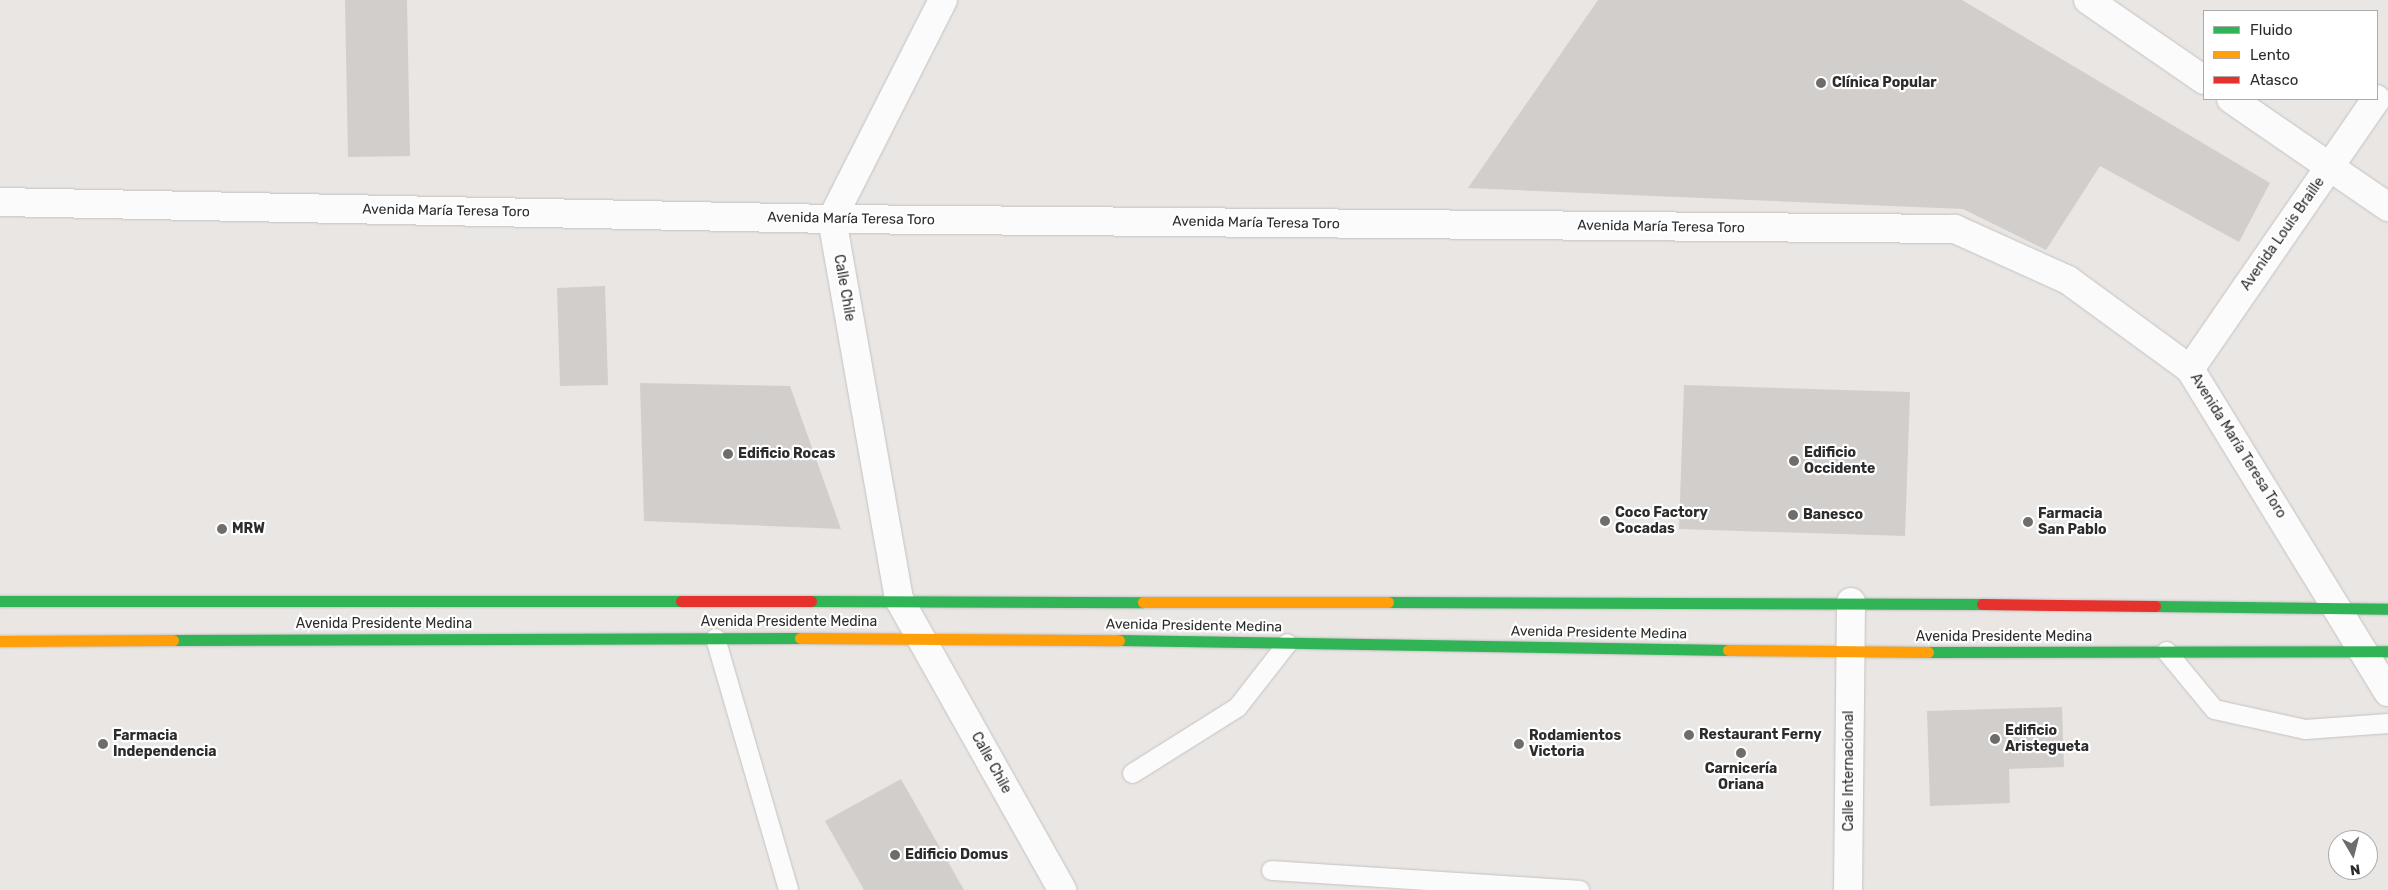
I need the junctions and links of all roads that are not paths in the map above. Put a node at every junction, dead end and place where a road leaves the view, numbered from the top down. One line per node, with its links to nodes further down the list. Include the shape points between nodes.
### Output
1 (943, 0): 11 (street)
2 (2088, 0): 3 (street)
3 (2203, 79)
4 (2388, 82): 5 (street, Avenida Louis Braille)
5 (2378, 97)
6 (2232, 100): 8 (street)
7 (2376, 100): 8 (street, Avenida Louis Braille)
8 (2329, 168): 10 (street); 12 (street, Avenida Louis Braille)
9 (0, 202): 11 (street, Avenida María Teresa Toro)
10 (2388, 207)
11 (832, 219): 12 (street, Avenida María Teresa Toro, via 1955,229 2068,280); 13 (street, Calle Chile)
12 (2190, 369): 16 (street, Avenida María Teresa Toro)
13 (898, 600): 14 (street, Avenida Presidente Medina); 15 (street, Avenida Presidente Medina); 18 (street, Calle Chile)
14 (0, 602)
15 (1851, 602): 16 (street, Avenida Presidente Medina); 24 (street, Calle Internacional)
16 (2340, 607): 17 (street, Avenida Presidente Medina); 23 (street, Avenida María Teresa Toro)
17 (2388, 609)
18 (920, 637): 19 (street, Avenida Presidente Medina); 21 (street, Avenida Presidente Medina); 30 (street, Calle Chile)
19 (715, 638): 20 (street, Avenida Presidente Medina); 29 (lane)
20 (0, 641)
21 (1287, 643): 24 (street, Avenida Presidente Medina); 27 (lane, via 1237,707)
22 (2166, 651): 23 (street, Avenida Presidente Medina); 24 (street, Avenida Presidente Medina); 26 (lane, via 2214,709 2305,729)
23 (2377, 651): 25 (street, Avenida María Teresa Toro)
24 (1850, 652): 32 (street, Calle Internacional)
25 (2388, 692)
26 (2388, 723)
27 (1132, 772)
28 (1271, 870): 31 (lane)
29 (788, 890)
30 (1062, 890)
31 (1579, 890)
32 (1848, 890)

